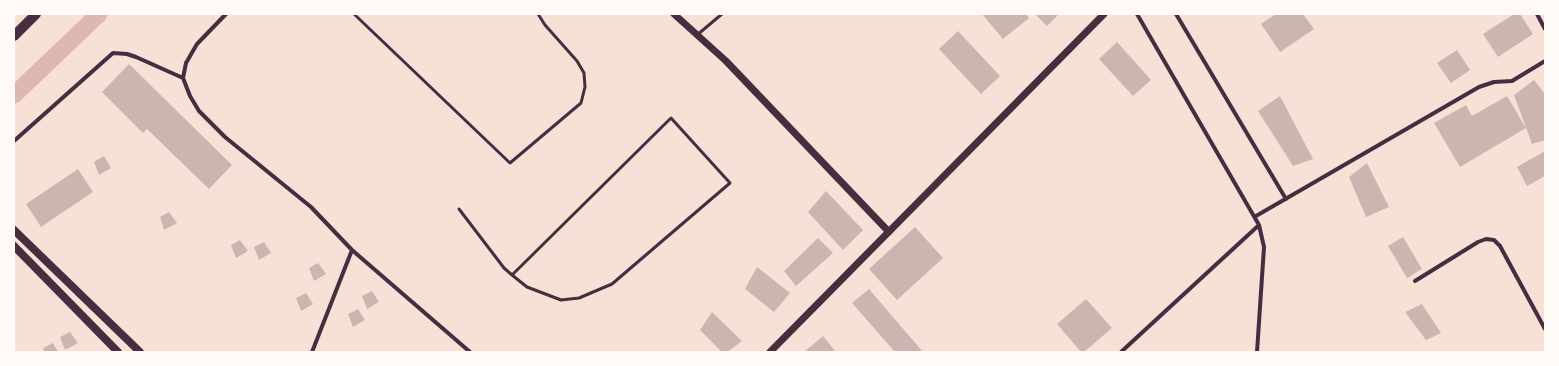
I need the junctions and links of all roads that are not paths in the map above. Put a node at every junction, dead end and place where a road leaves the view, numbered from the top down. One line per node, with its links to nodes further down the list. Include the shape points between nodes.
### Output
1 (36, 14): 13 (main road)
2 (226, 14): 15 (street, via 197,44 186,63)
3 (354, 14): 4 (lane, via 510,163 581,103 585,87 584,73 577,61)
4 (538, 14)
5 (674, 14): 12 (street)
6 (722, 14): 12 (lane)
7 (1104, 14): 22 (street)
8 (1137, 14): 19 (street)
9 (1176, 14): 17 (street)
10 (1537, 14): 11 (street)
11 (1545, 29)
12 (697, 35): 22 (street, via 726,61)
13 (14, 36)
14 (1545, 61): 17 (street, via 1512,81 1494,82 1479,87)
15 (183, 78): 16 (street, via 136,57 114,53); 24 (street, via 198,111 225,137 311,207)
16 (14, 141)
17 (1286, 199): 19 (street)
18 (459, 209): 25 (lane)
19 (1256, 216): 20 (street)
20 (1259, 225): 33 (street); 34 (street, via 1264,247)
21 (14, 230): 29 (main road)
22 (889, 232): 32 (street)
23 (14, 246): 28 (main road)
24 (352, 250): 30 (street); 31 (street)
25 (512, 275): 25 (lane, via 527,286 561,300 579,298 612,284 730,183 671,118)
26 (1415, 281): 27 (street, via 1478,242 1494,240 1500,246)
27 (1545, 330)
28 (118, 352)
29 (140, 352)
30 (312, 352)
31 (470, 352)
32 (770, 352)
33 (1121, 352)
34 (1256, 352)

